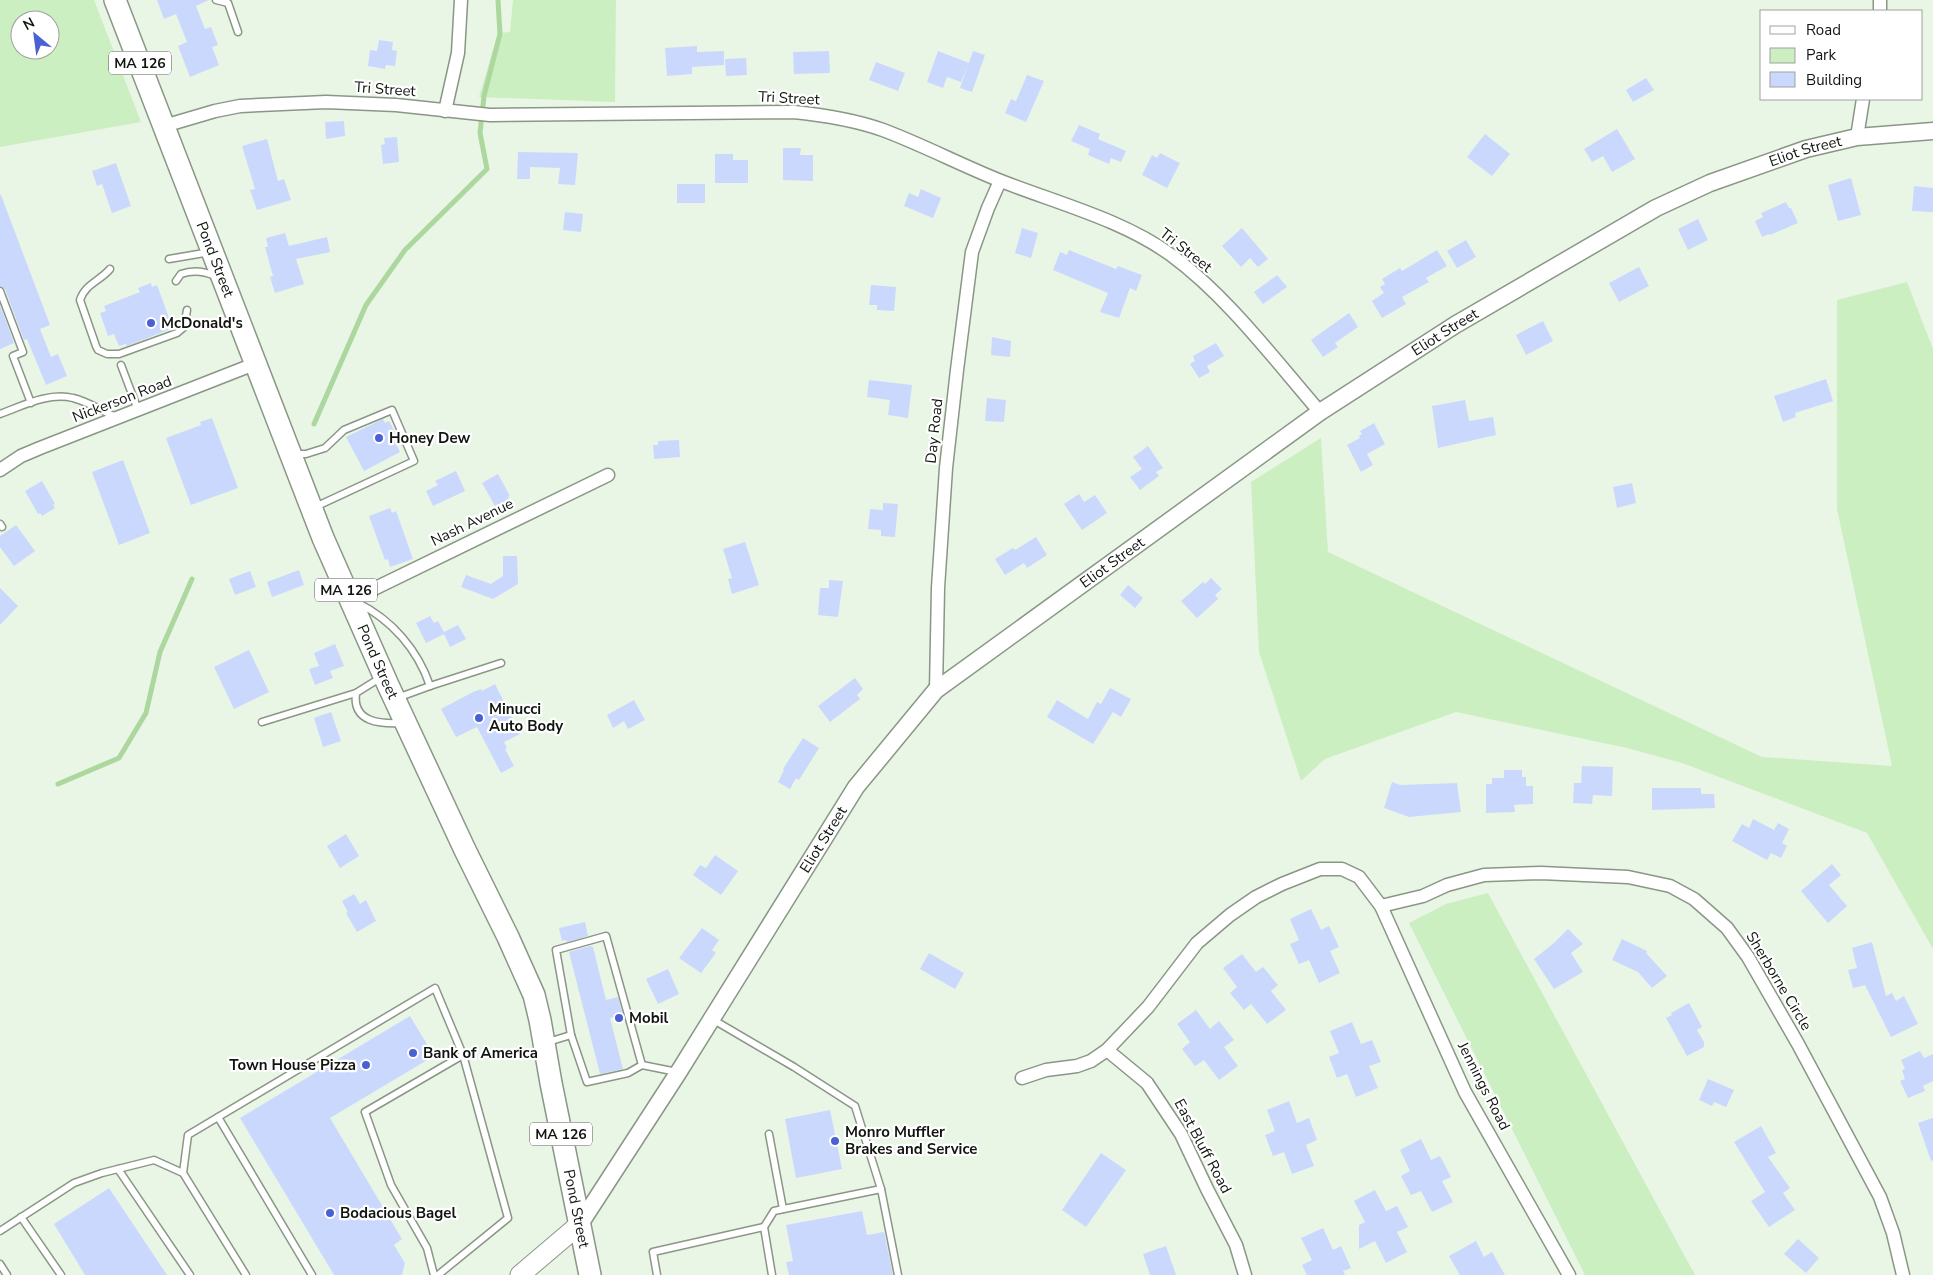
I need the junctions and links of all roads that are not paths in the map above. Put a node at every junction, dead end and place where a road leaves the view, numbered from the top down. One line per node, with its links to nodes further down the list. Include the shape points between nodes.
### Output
1 (115, 0): 7 (main road, Pond Street / MA 126)
2 (216, 0): 4 (lane, via 228,4)
3 (461, 0): 6 (street, via 458,53)
4 (238, 32)
5 (1863, 100): 9 (street)
6 (445, 111): 7 (street, Tri Street, via 396,105 271,103 215,111); 10 (street, Tri Street, via 490,115 820,114 881,130)
7 (164, 126): 11 (main road, Pond Street / MA 126)
8 (1933, 131): 9 (street, Eliot Street)
9 (1857, 137): 22 (street, Eliot Street, via 1806,148 1710,183 1656,208 1455,325)
10 (1000, 180): 22 (street, Tri Street, via 1144,238 1171,255 1232,310); 33 (street, Day Road, via 972,252 957,370 938,588)
11 (213, 251): 12 (lane); 14 (main road, Pond Street / MA 126)
12 (168, 259)
13 (110, 269): 17 (lane, via 87,287 80,300 96,346 102,352 119,354 176,333 186,323)
14 (224, 280): 15 (lane, via 192,272 181,274); 18 (main road, Pond Street / MA 126)
15 (176, 281)
16 (0, 291): 20 (lane, via 23,352 13,356)
17 (186, 310)
18 (257, 363): 21 (street, Nickerson Road); 25 (main road, Pond Street / MA 126)
19 (121, 365): 21 (lane)
20 (31, 403): 23 (lane); 24 (lane, via 62,396 74,398)
21 (138, 410): 24 (street, Nickerson Road)
22 (1320, 412): 33 (street, Eliot Street)
23 (0, 414)
24 (117, 418): 26 (street, Nickerson Road, via 22,456)
25 (290, 454): 28 (main road, Pond Street / MA 126); 28 (lane, via 306,454 325,448 344,430 392,410 414,461)
26 (0, 470)
27 (608, 474): 29 (street, Nash Avenue)
28 (312, 508): 29 (main road, Pond Street / MA 126)
29 (350, 600): 31 (main road, Pond Street / MA 126); 32 (lane, via 389,623 408,643)
30 (501, 663): 32 (lane)
31 (384, 675): 34 (lane); 35 (main road, Pond Street / MA 126)
32 (430, 686): 35 (lane)
33 (936, 690): 39 (street, Eliot Street, via 856,788)
34 (356, 693): 36 (lane); 37 (lane, via 356,705 372,722)
35 (395, 699): 37 (main road, Pond Street / MA 126)
36 (262, 722)
37 (406, 723): 41 (main road, Pond Street / MA 126, via 524,970 534,996)
38 (1381, 906): 42 (street, Jennings Road, via 1359,878 1342,869 1320,869 1256,897 1197,943 1148,1006); 71 (street, Jennings Road, via 1466,1092); 72 (street, Sherborne Circle, via 1423,896 1447,885 1484,875 1541,873 1628,877 1670,886 1694,899 1727,928 1748,957 1798,1044 1880,1197 1894,1233)
39 (710, 1018): 45 (street, Eliot Street); 51 (lane, via 854,1106)
40 (571, 1035): 41 (lane); 44 (lane, via 587,1082 628,1073); 44 (lane, via 556,950 606,936)
41 (544, 1043): 54 (main road, Pond Street / MA 126)
42 (1107, 1050): 46 (street, Jennings Road, via 1077,1066 1046,1070); 70 (street, East Bluff Road, via 1147,1083 1181,1134 1236,1245)
43 (463, 1055): 47 (lane, via 435,988); 63 (lane, via 365,1112 391,1185 427,1248); 64 (lane, via 508,1218)
44 (642, 1065): 45 (lane)
45 (678, 1073): 54 (street, Eliot Street)
46 (1022, 1078)
47 (218, 1117): 50 (lane, via 188,1135); 62 (lane)
48 (769, 1134): 52 (lane)
49 (118, 1169): 50 (lane, via 154,1160); 53 (lane, via 74,1183); 60 (lane)
50 (183, 1173): 61 (lane)
51 (882, 1189): 52 (lane); 69 (lane)
52 (783, 1209): 55 (lane, via 774,1211)
53 (21, 1217): 56 (lane); 59 (lane)
54 (580, 1224): 65 (main road, Eliot Street); 66 (main road, Pond Street / MA 126)
55 (764, 1228): 67 (lane, via 653,1252); 68 (lane)
56 (0, 1231)
57 (0, 1264): 58 (lane)
58 (7, 1275)
59 (61, 1275)
60 (190, 1275)
61 (246, 1275)
62 (312, 1275)
63 (434, 1275)
64 (438, 1275)
65 (520, 1275)
66 (590, 1275)
67 (657, 1275)
68 (772, 1275)
69 (898, 1275)
70 (1245, 1275)
71 (1568, 1275)
72 (1903, 1275)

